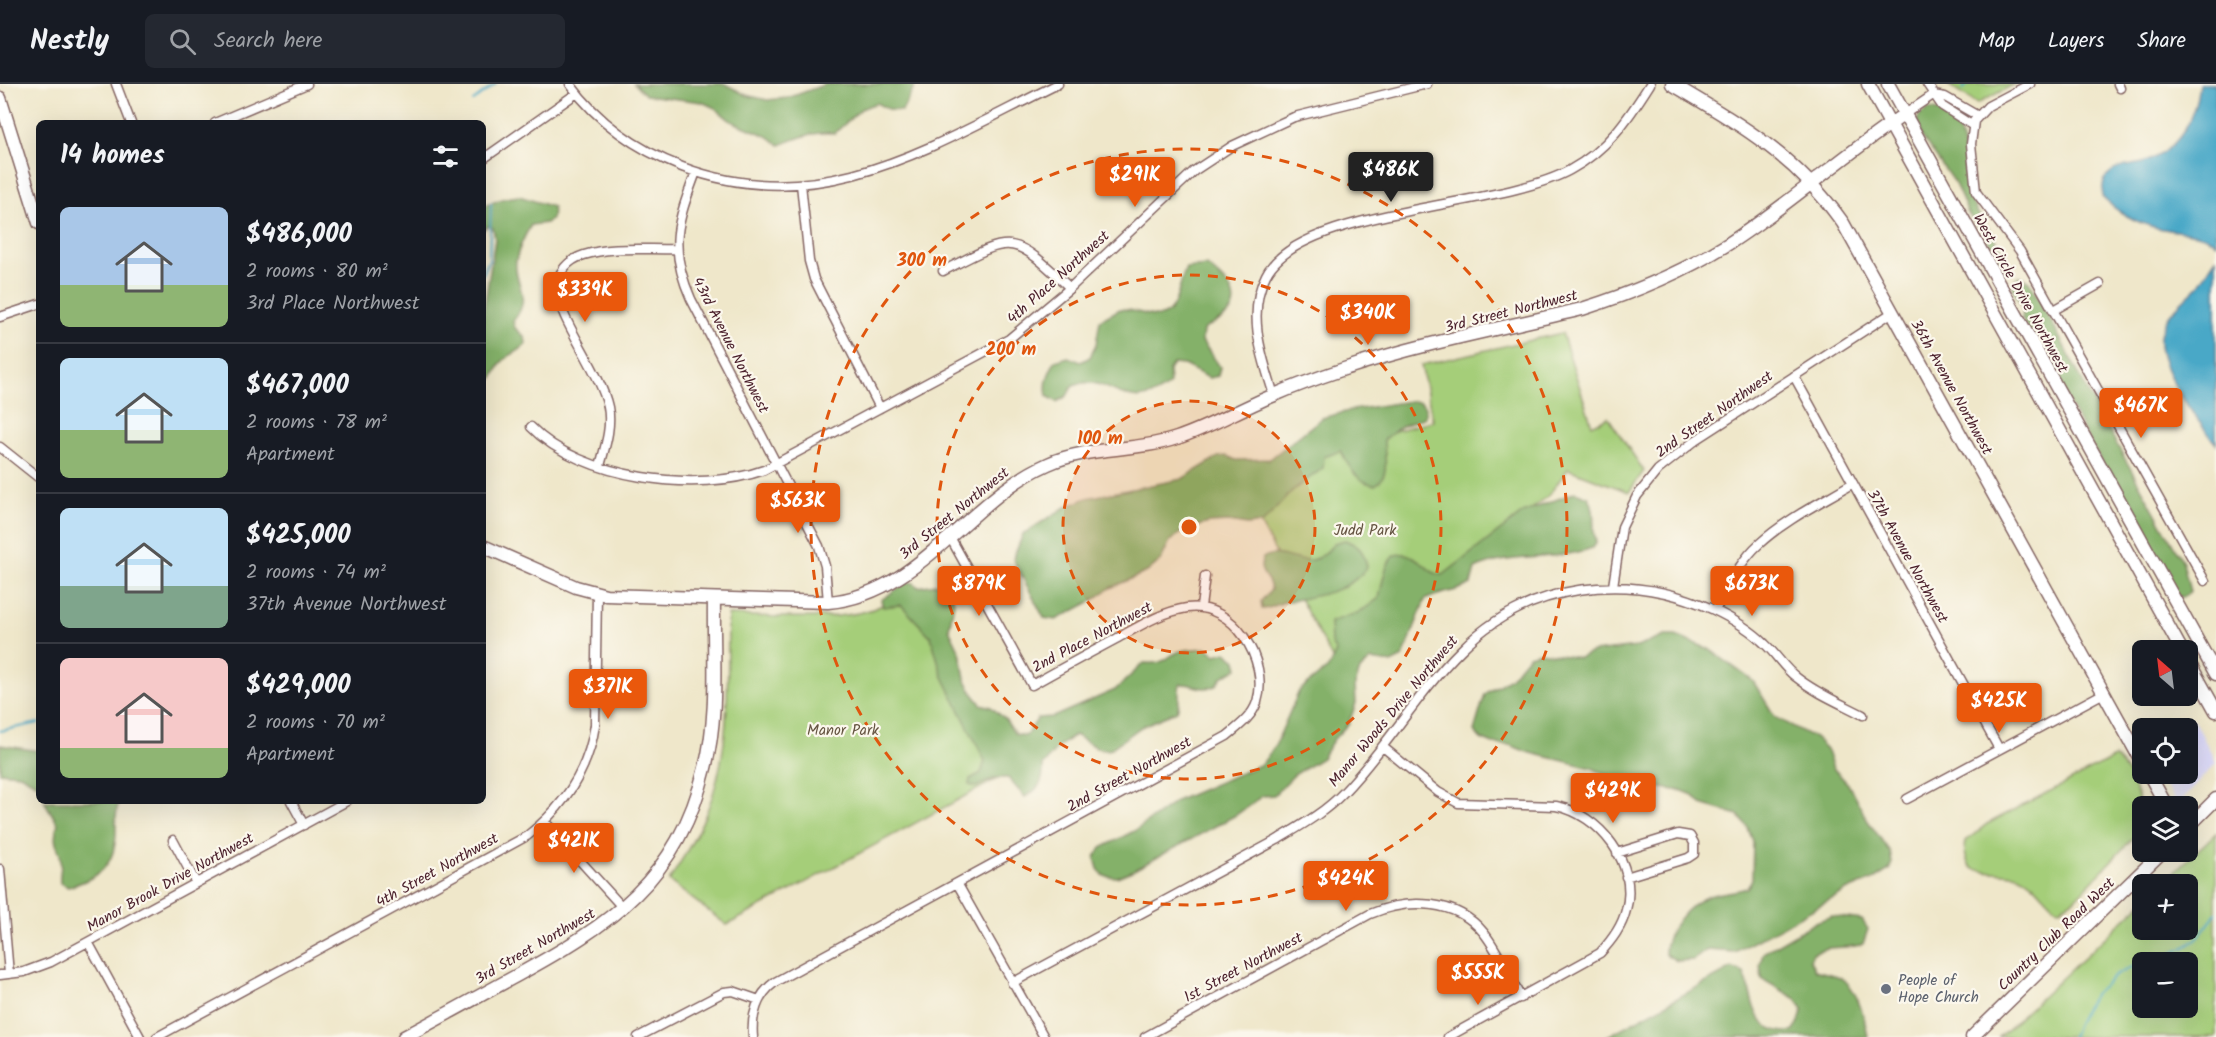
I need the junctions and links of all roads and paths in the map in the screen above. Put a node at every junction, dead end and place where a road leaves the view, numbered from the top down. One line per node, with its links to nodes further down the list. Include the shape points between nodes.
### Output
1 (116, 84): 17 (street)
2 (307, 84): 18 (street)
3 (570, 84): 12 (street)
4 (1058, 84): 23 (street, via 900,161 858,175)
5 (1427, 84): 29 (street, 4th Place Northwest, via 1294,117 1232,146 1179,184)
6 (1650, 84): 35 (street, via 1618,132 1588,160 1568,171 1534,184 1329,230 1286,250 1265,276 1258,307 1261,354)
7 (1672, 84): 24 (street, 36th Avenue Northwest, via 1765,141)
8 (1868, 84): 19 (street)
9 (1888, 84): 15 (street, West Circle Drive Northwest)
10 (1927, 84): 13 (street)
11 (2030, 84): 16 (street, via 1988,106)
12 (577, 93): 21 (street); 22 (street, via 603,120 642,148)
13 (1933, 95): 15 (street, 3rd Street Northwest); 16 (street, via 1945,97); 20 (street, via 1942,106)
14 (0, 98): 25 (street)
15 (1905, 114): 19 (street, 3rd Street Northwest); 54 (street, West Circle Drive Northwest)
16 (1978, 116): 20 (street)
17 (130, 120)
18 (222, 120)
19 (1890, 124): 24 (street, 3rd Street Northwest); 53 (street)
20 (1973, 126): 31 (street, via 1971,144 1978,197 2013,238)
21 (486, 157)
22 (696, 172): 23 (street, via 755,185); 26 (street, 43rd Avenue Northwest, via 679,218)
23 (801, 184): 36 (street, via 814,279)
24 (1811, 184): 32 (street, 36th Avenue Northwest, via 1843,223); 35 (street, 3rd Street Northwest, via 1717,250 1611,300 1391,355)
25 (36, 213)
26 (676, 249): 39 (street, 43rd Avenue Northwest, via 680,273 691,299); 40 (street, via 585,255 568,264 558,279 562,308 599,379 608,408 608,435)
27 (942, 271): 29 (street, via 990,247 1015,244 1032,253)
28 (2100, 284): 31 (street)
29 (1070, 288): 36 (street, 4th Place Northwest, via 1009,339)
30 (36, 305): 33 (street)
31 (2054, 310): 46 (street)
32 (1893, 312): 34 (street, 2nd Street Northwest); 56 (street, 36th Avenue Northwest)
33 (0, 317)
34 (1794, 376): 42 (street, 37th Avenue Northwest); 47 (street, 2nd Street Northwest, via 1696,440 1646,482 1622,527)
35 (1274, 395): 43 (street, 3rd Street Northwest, via 1176,439 1088,452 1048,464 992,498)
36 (880, 408): 39 (street, 4th Place Northwest)
37 (531, 427): 40 (street, 4th Place Northwest, via 548,443)
38 (0, 447): 41 (street)
39 (776, 464): 40 (street, 4th Place Northwest, via 750,475 722,480 647,480); 50 (street, 43rd Avenue Northwest, via 823,556)
40 (600, 466)
41 (36, 476)
42 (1853, 483): 52 (street, via 1758,545 1734,575); 61 (street, 37th Avenue Northwest)
43 (950, 537): 50 (street, 3rd Street Northwest, via 879,589 856,598); 51 (street, 2nd Place Northwest, via 1032,685 1158,617)
44 (486, 547): 48 (street)
45 (1205, 576): 51 (street)
46 (2205, 581)
47 (1613, 586): 52 (street, Manor Woods Drive Northwest, via 1654,590); 60 (street, Manor Woods Drive Northwest, via 1552,595 1489,625 1448,663)
48 (597, 593): 49 (street); 67 (street, 4th Street Northwest, via 592,745 568,795)
49 (714, 600): 50 (street, 3rd Street Northwest); 76 (street, 3rd Street Northwest, via 712,714 706,767 675,844 641,891)
50 (828, 602)
51 (1201, 607): 75 (street, 2nd Street Northwest, via 1230,621 1251,651 1260,690 1251,714 1235,730)
52 (1715, 610): 58 (street, Manor Woods Drive Northwest, via 1753,633 1807,686)
53 (2176, 640)
54 (2216, 674)
55 (2198, 679): 57 (street)
56 (2104, 693): 59 (street, 36th Avenue Northwest); 61 (street)
57 (2216, 711)
58 (1863, 715)
59 (2132, 744)
60 (1383, 747): 70 (street, via 1438,792 1458,803 1572,809 1598,827); 79 (street, Manor Woods Drive Northwest, via 1343,793 1300,827)
61 (1999, 749): 62 (street)
62 (1908, 799)
63 (2216, 799): 66 (street)
64 (293, 804): 68 (street)
65 (342, 804): 68 (street, Manor Brook Drive Northwest)
66 (2198, 817)
67 (545, 822): 76 (street); 83 (street, 4th Street Northwest, via 527,836)
68 (304, 825): 74 (street, Manor Brook Drive Northwest)
69 (173, 840): 74 (street)
70 (1617, 853): 73 (street); 73 (street, via 1678,834 1690,836 1694,843 1694,854 1688,858)
71 (2152, 862): 90 (street, Country Club Road West)
72 (0, 869): 78 (street)
73 (1626, 877): 80 (street, via 1627,908 1610,942 1585,963)
74 (196, 883): 77 (street, Manor Brook Drive Northwest)
75 (957, 883): 79 (street); 81 (street, 2nd Street Northwest, via 775,981)
76 (623, 908): 84 (street, 3rd Street Northwest, via 572,945)
77 (88, 942): 78 (street, Manor Brook Drive Northwest, via 37,968); 82 (street)
78 (5, 974)
79 (1012, 983): 87 (street)
80 (1521, 998): 88 (street, 1st Street Northwest, via 1489,939 1472,921 1437,906 1406,903 1370,914); 89 (street)
81 (759, 1000): 85 (street, via 733,991 723,992); 86 (street, via 753,1017)
82 (140, 1037)
83 (157, 1037)
84 (404, 1037)
85 (638, 1037)
86 (753, 1037)
87 (1044, 1037)
88 (1145, 1037)
89 (1448, 1037)
90 (1972, 1037)

